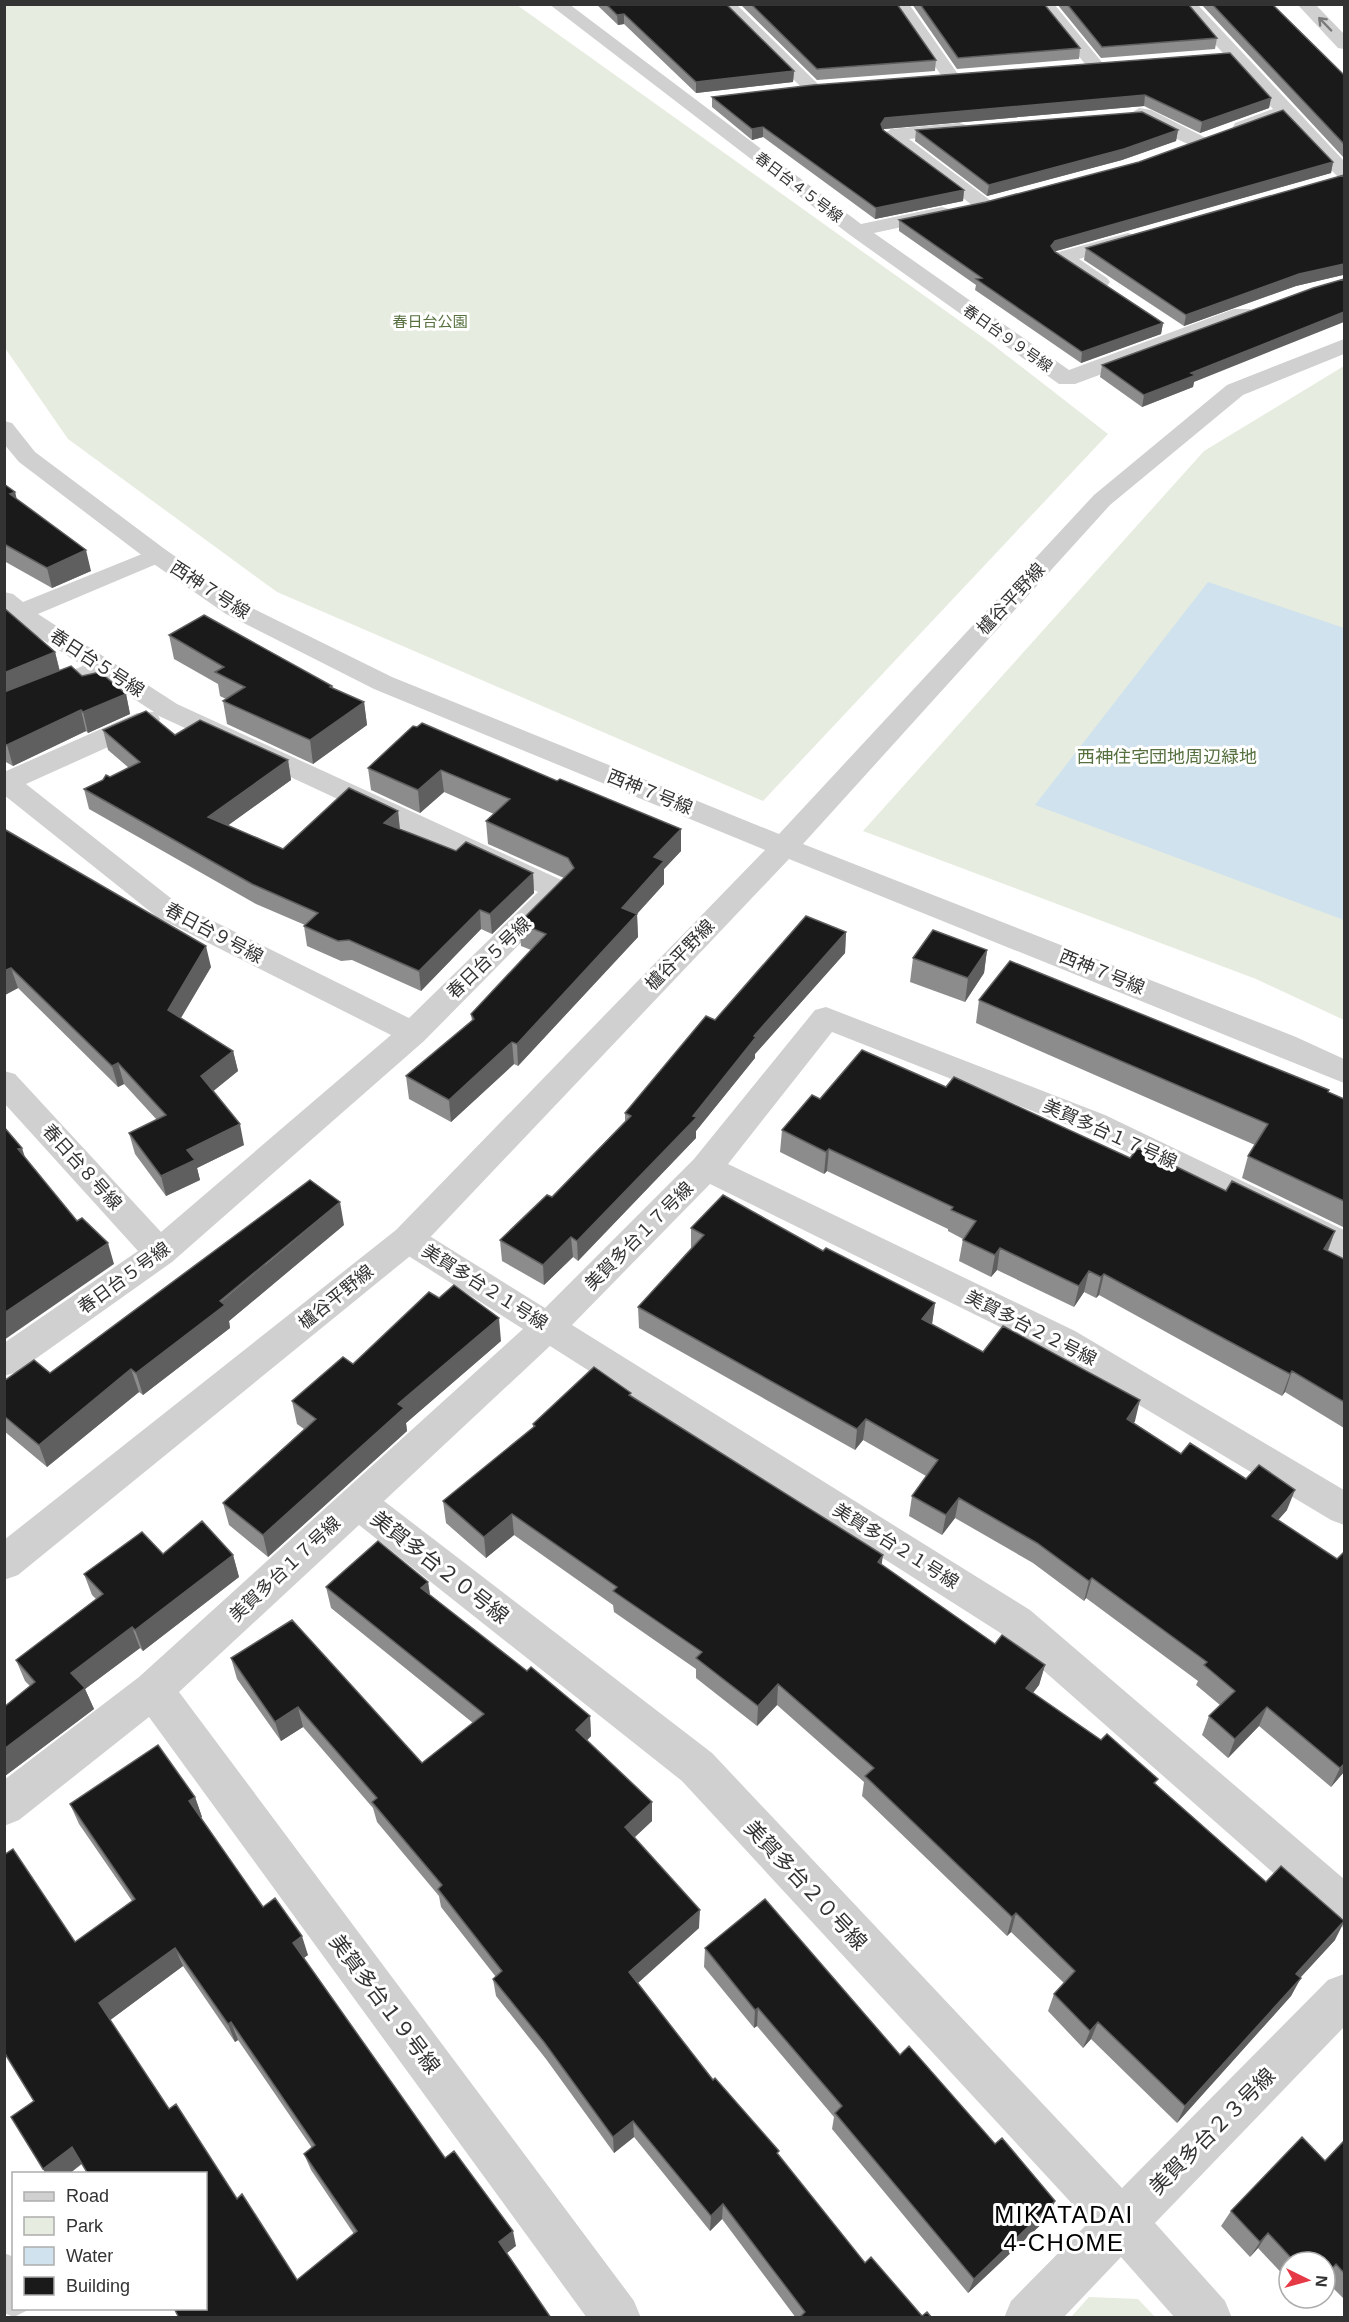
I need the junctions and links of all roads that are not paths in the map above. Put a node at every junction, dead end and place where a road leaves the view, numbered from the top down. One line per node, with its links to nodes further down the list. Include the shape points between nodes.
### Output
1 (557, 4): 20 (street, 春日台４５号線)
2 (726, 4): 17 (street)
3 (900, 4): 14 (street)
4 (1045, 4): 11 (street)
5 (1187, 4): 8 (street)
6 (1305, 4): 7 (street, one-way to 6)
7 (1344, 44)
8 (1234, 55): 9 (street); 21 (street)
9 (1211, 57)
10 (1118, 63): 11 (street)
11 (1095, 65): 12 (street)
12 (1073, 67)
13 (973, 75): 14 (street)
14 (951, 77): 15 (street)
15 (928, 79)
16 (836, 86): 17 (street)
17 (812, 88): 18 (street)
18 (790, 91)
19 (710, 100): 20 (street)
20 (687, 102): 31 (street, 春日台４５号線)
21 (1285, 111): 24 (street); 26 (street)
22 (1121, 116): 24 (street, via 1144,114)
23 (983, 127): 30 (street, via 891,135)
24 (1199, 142): 25 (street)
25 (1170, 152)
26 (1344, 172)
27 (1344, 178): 28 (street)
28 (1322, 184)
29 (1006, 199): 30 (street, 春日台４５号線)
30 (984, 205): 31 (street, 春日台４５号線)
31 (857, 231): 36 (street, 春日台９９号線, via 1067,380)
32 (1153, 232): 33 (street, via 1062,257)
33 (1112, 290)
34 (1259, 308): 36 (street, 春日台９９号線)
35 (1162, 323): 36 (street)
36 (1181, 336)
37 (1344, 346): 45 (street, 櫨谷平野線, via 1235,390 1102,500)
38 (4, 428): 39 (street, 西神７号線, via 27,457)
39 (157, 555): 40 (street, 春日台５号線); 45 (street, 西神７号線, via 235,609 383,683)
40 (10, 610): 41 (street, 春日台５号線)
41 (100, 666): 42 (street); 43 (street, 春日台５号線)
42 (4, 707)
43 (168, 710): 44 (street); 46 (street, 春日台５号線, via 558,890)
44 (5, 783): 46 (street, 春日台９号線, via 167,910)
45 (783, 847): 47 (street, 西神７号線, via 1285,1045); 50 (street, 櫨谷平野線)
46 (412, 1033): 52 (street, 春日台５号線)
47 (1344, 1072)
48 (4, 1082): 52 (street, 春日台８号線)
49 (706, 1168): 51 (street, 美賀多台１７号線, via 826,1018 1094,1123); 53 (street, 美賀多台１７号線); 56 (street, 美賀多台２２号線, via 1062,1341)
50 (408, 1239): 53 (street, 美賀多台２１号線); 57 (street, 櫨谷平野線)
51 (1344, 1245)
52 (160, 1253): 54 (street, 春日台５号線)
53 (548, 1327): 55 (street, 美賀多台１７号線); 60 (street, 美賀多台２１号線, via 1016,1622)
54 (4, 1362)
55 (358, 1502): 58 (street, 美賀多台１７号線); 62 (street, 美賀多台２０号線, via 697,1767)
56 (1344, 1509)
57 (4, 1563)
58 (153, 1690): 59 (street, 美賀多台１７号線); 65 (street, 美賀多台１９号線)
59 (4, 1806)
60 (1344, 1906)
61 (1344, 1996): 62 (street, 美賀多台２３号線)
62 (1122, 2222): 66 (street, 美賀多台２３号線); 67 (street, 美賀多台２０号線)
63 (4, 2277): 64 (street)
64 (12, 2290)
65 (617, 2318)
66 (1028, 2318)
67 (1208, 2318)

